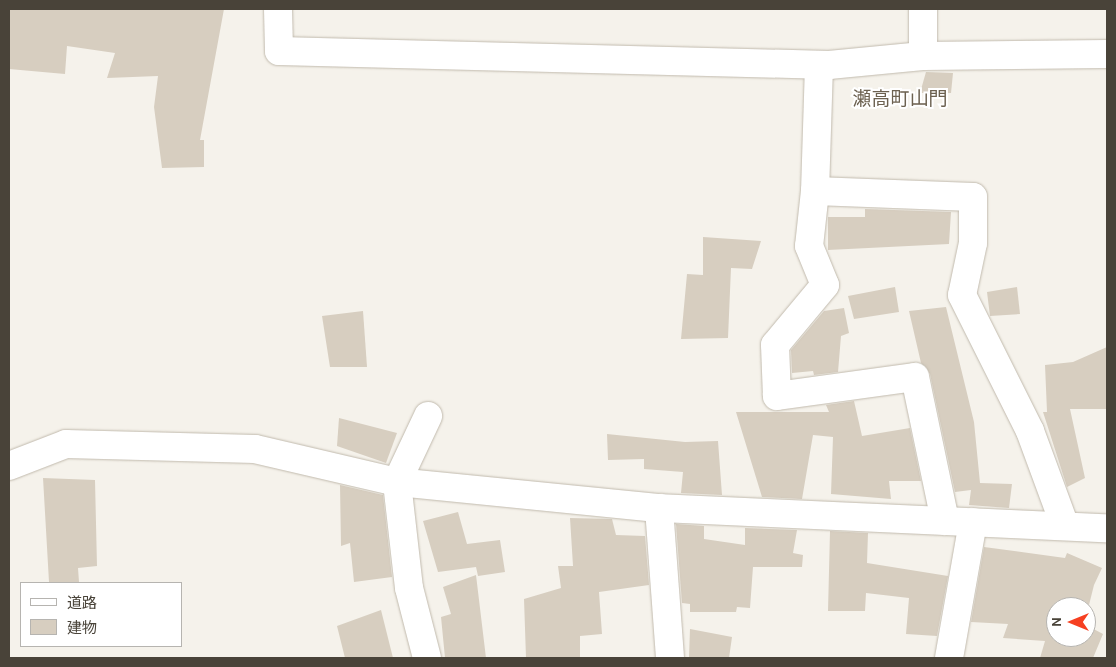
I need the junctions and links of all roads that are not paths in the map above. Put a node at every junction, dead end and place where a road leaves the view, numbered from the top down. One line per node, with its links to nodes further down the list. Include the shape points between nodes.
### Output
1 (278, 9): 5 (street, via 279,50)
2 (923, 9): 4 (street)
3 (1107, 54): 4 (street)
4 (923, 56): 5 (street)
5 (819, 65): 6 (street)
6 (815, 191): 11 (street, via 809,246 825,285 775,345 777,396 915,377); 13 (street, via 972,197 972,243 962,295 1030,432)
7 (428, 416): 9 (street)
8 (9, 466): 9 (street, via 66,444 255,448)
9 (396, 482): 10 (street); 14 (street, via 409,588)
10 (659, 508): 11 (street); 15 (street)
11 (945, 521): 12 (street)
12 (973, 522): 13 (street); 16 (street)
13 (1093, 531)
14 (427, 658)
15 (670, 658)
16 (948, 658)

